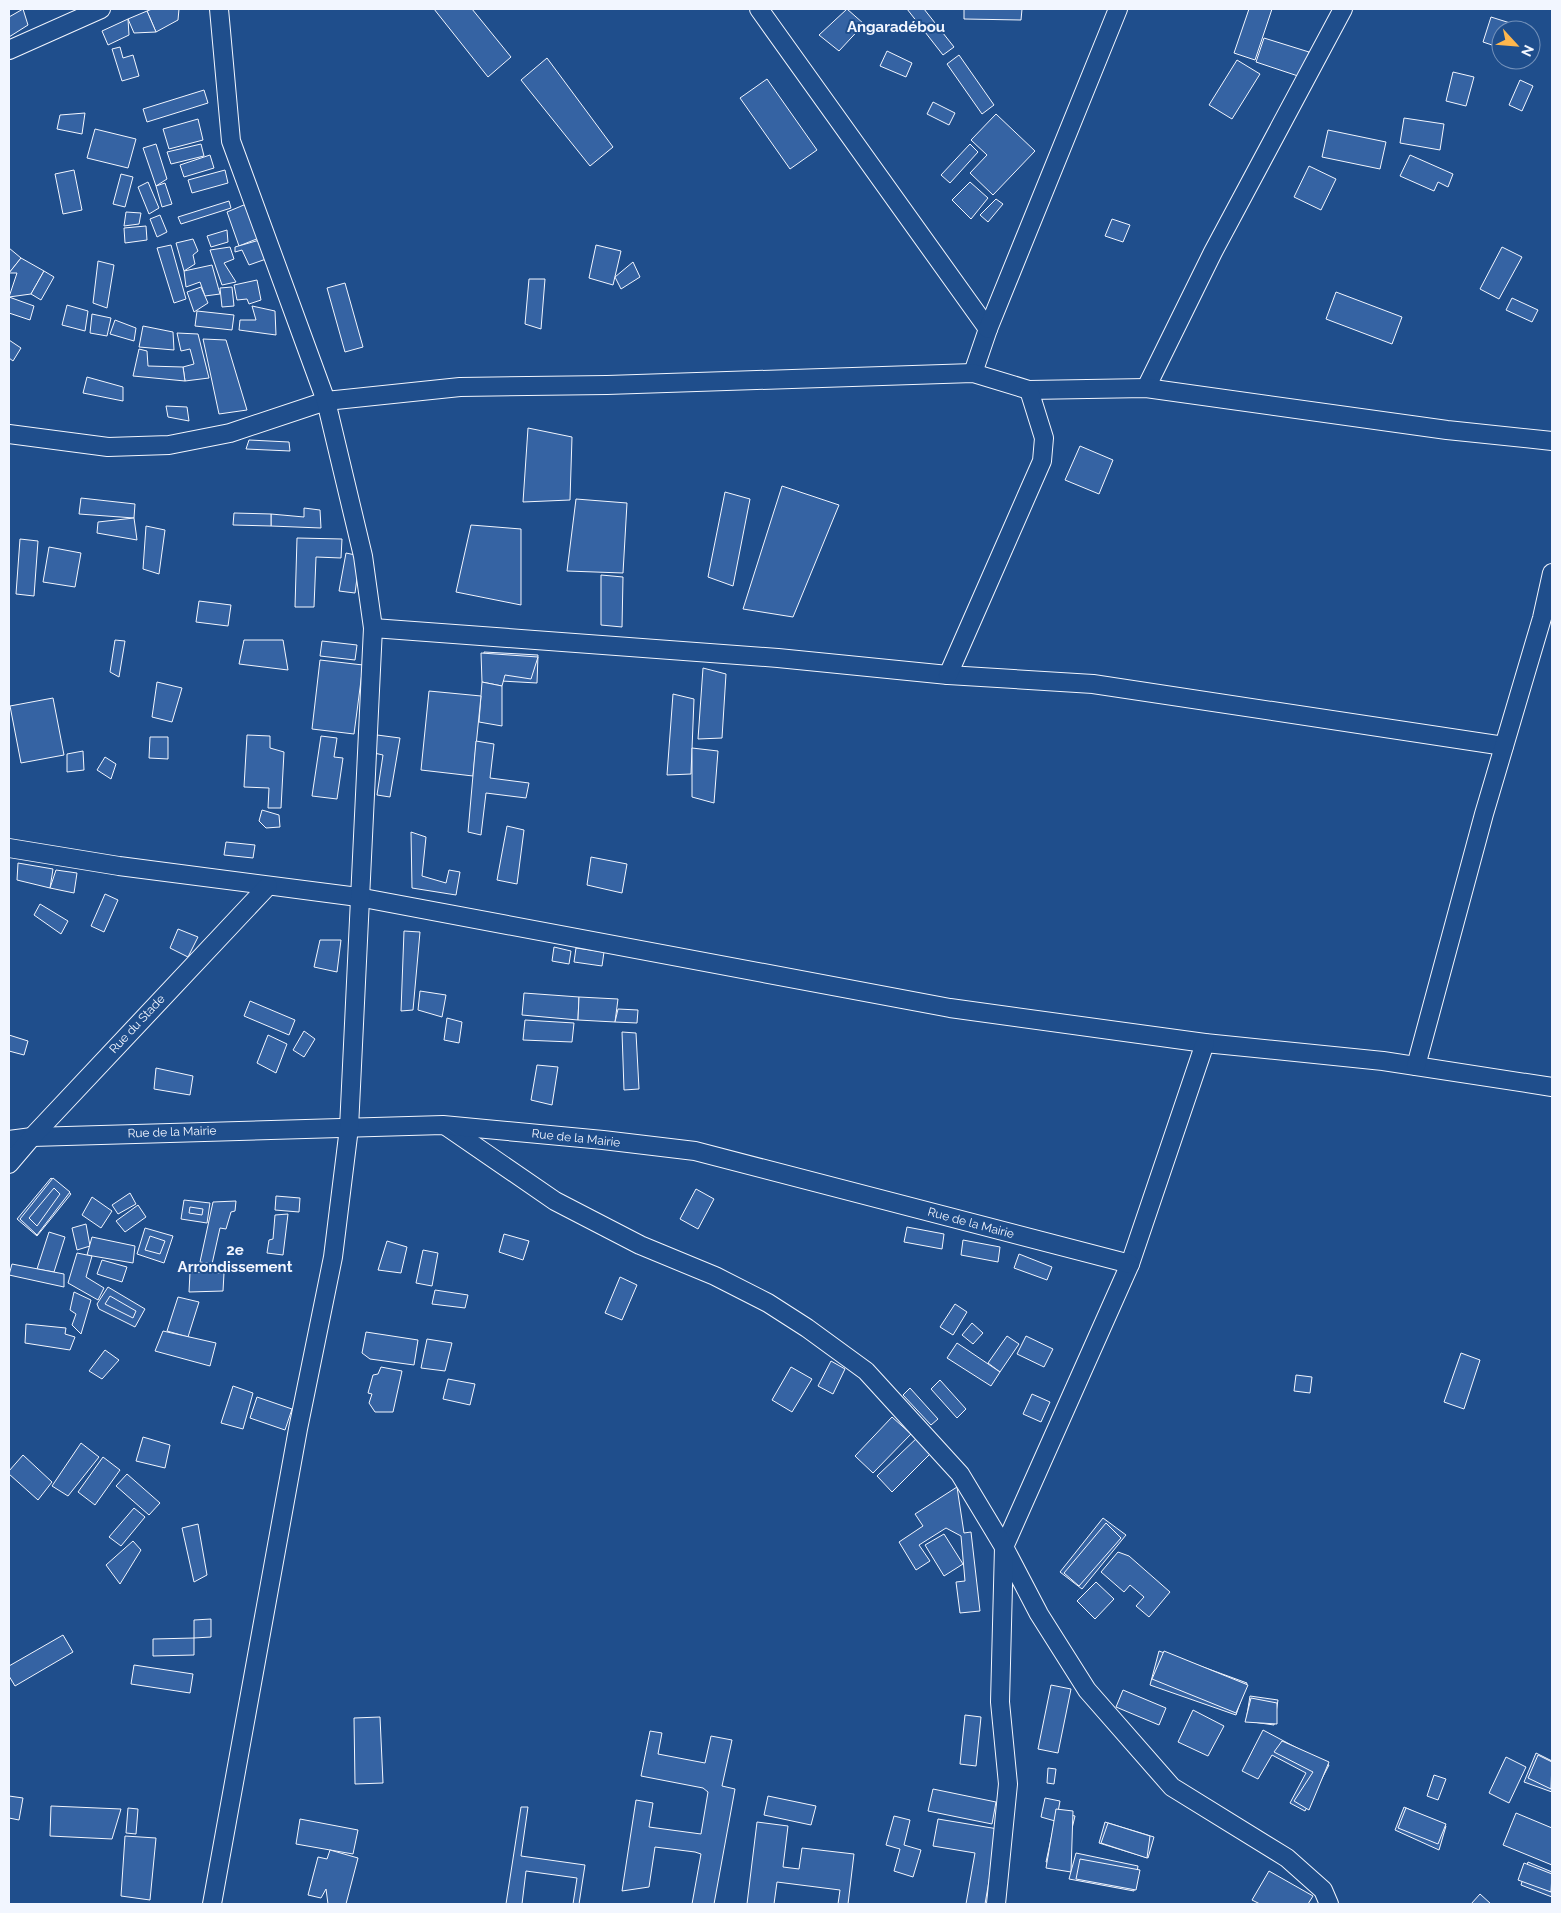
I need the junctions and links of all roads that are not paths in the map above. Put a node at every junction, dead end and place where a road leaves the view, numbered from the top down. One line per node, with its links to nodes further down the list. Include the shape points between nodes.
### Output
1 (101, 9): 6 (street)
2 (219, 9): 11 (street, via 231,141)
3 (759, 9): 7 (street)
4 (1118, 9): 7 (street)
5 (1343, 9): 9 (street, via 1213,252)
6 (9, 50)
7 (988, 329): 8 (street)
8 (973, 373): 10 (street); 11 (street, via 460,387)
9 (1146, 388): 10 (street); 13 (street, via 1446,430)
10 (1029, 390): 16 (street, via 1044,438 1042,461)
11 (326, 401): 12 (street, via 230,434 169,445 108,447); 15 (street, via 363,556)
12 (9, 434)
13 (1552, 441)
14 (1552, 573): 17 (street)
15 (372, 628): 16 (street, via 778,658); 20 (street)
16 (948, 675): 17 (street, via 1093,684)
17 (1504, 746): 22 (street)
18 (9, 848): 19 (street)
19 (268, 886): 20 (street); 26 (street, Rue du Stade)
20 (358, 897): 21 (street, via 950,1008); 25 (street)
21 (1205, 1043): 22 (street); 29 (street)
22 (1416, 1066): 23 (street)
23 (1552, 1087)
24 (443, 1125): 25 (street, Rue de la Mairie); 29 (street, Rue de la Mairie, via 695,1151); 30 (street, via 555,1201 640,1245 715,1276 768,1303 866,1371 960,1474)
25 (349, 1128): 26 (street, Rue de la Mairie); 31 (street, via 333,1257 298,1429)
26 (32, 1137): 27 (street, Rue de la Mairie); 28 (street, Rue du Stade)
27 (9, 1140)
28 (9, 1164)
29 (1130, 1264): 30 (street)
30 (1004, 1547): 32 (street, via 1000,1702 1008,1784); 33 (street, via 1039,1614 1086,1690 1172,1787 1288,1858 1323,1890)
31 (212, 1904)
32 (996, 1904)
33 (1329, 1904)

